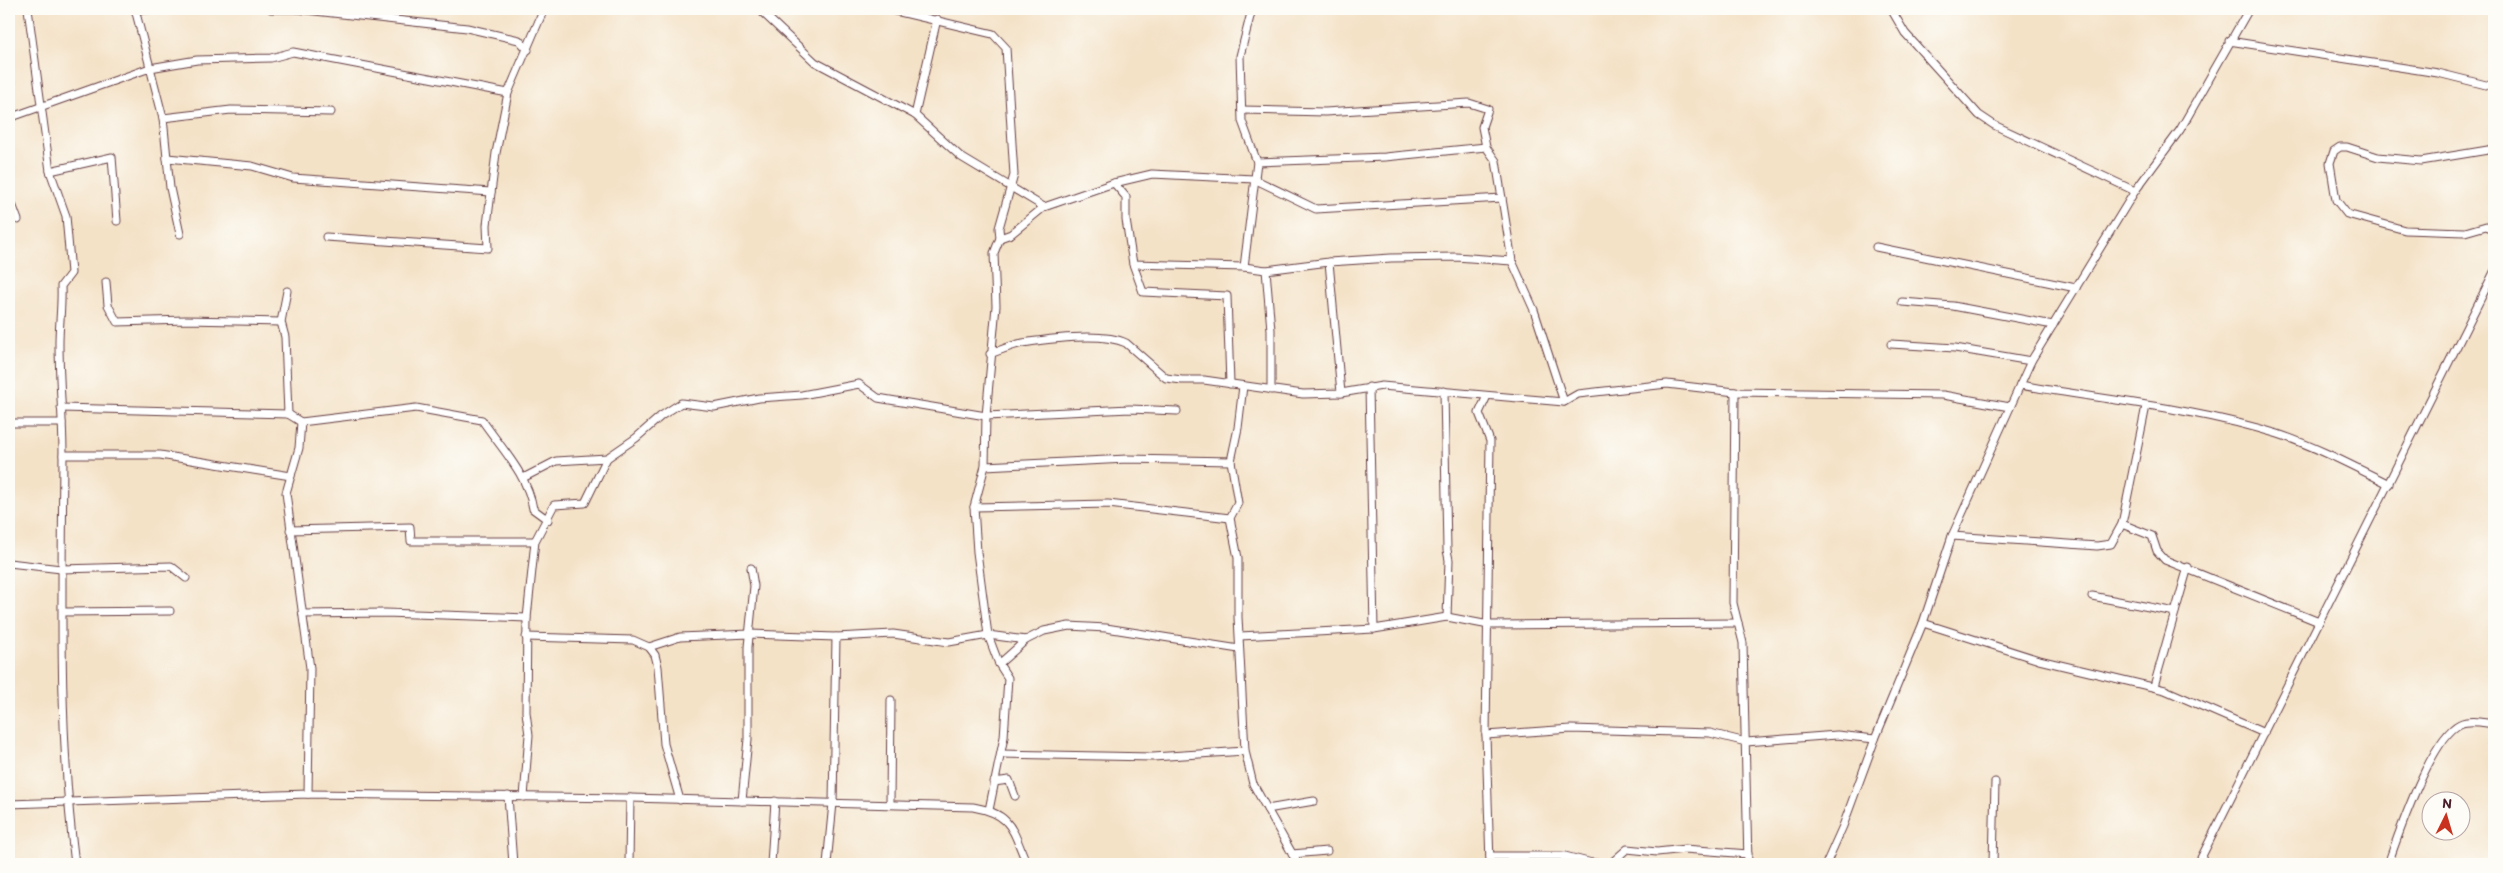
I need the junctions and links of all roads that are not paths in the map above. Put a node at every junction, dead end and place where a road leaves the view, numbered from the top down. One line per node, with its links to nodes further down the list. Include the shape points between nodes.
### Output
1 (28, 9): 20 (street)
2 (136, 9): 3 (street); 17 (street)
3 (168, 9)
4 (271, 9): 5 (street)
5 (297, 9): 13 (street)
6 (380, 9): 13 (street)
7 (544, 9): 16 (street)
8 (761, 9): 23 (street, via 815,62)
9 (887, 9): 14 (street)
10 (1252, 9): 21 (street, via 1240,56)
11 (1891, 9): 34 (street, via 1905,33 1979,115)
12 (2249, 9): 15 (street)
13 (380, 18): 16 (street, via 467,28 518,40)
14 (937, 19): 23 (street); 33 (street, via 993,34 1006,48 1014,175)
15 (2229, 41): 18 (street, via 2438,73); 34 (street, via 2180,130)
16 (528, 50): 19 (street)
17 (150, 68): 19 (street, via 197,60 271,58 293,52); 20 (street); 25 (street)
18 (2494, 87)
19 (508, 93): 35 (street)
20 (40, 106): 24 (street); 30 (street)
21 (1242, 110): 26 (street, via 1325,112 1469,103 1488,109 1482,127); 29 (street, via 1242,121)
22 (331, 112): 25 (street, via 231,110)
23 (916, 115): 33 (street, via 961,157)
24 (9, 118)
25 (163, 118): 28 (street)
26 (1486, 147): 29 (street, via 1385,157); 37 (street, via 1496,162)
27 (2494, 150): 41 (street, via 2421,161 2378,157 2340,147 2334,151 2330,164 2336,200 2346,214 2405,230 2465,232 2486,226)
28 (167, 158): 35 (street, via 252,166 293,178); 42 (street)
29 (1257, 162): 31 (street)
30 (50, 171): 40 (street, via 112,157); 73 (street, via 66,216 71,268 61,286)
31 (1254, 179): 32 (street, via 1152,174); 37 (street, via 1316,208); 49 (street)
32 (1114, 182): 38 (street); 48 (street, via 1126,197)
33 (1010, 185): 38 (street); 44 (street, via 999,228)
34 (2135, 191): 53 (street)
35 (491, 192): 43 (street, via 488,248)
36 (9, 196): 39 (street)
37 (1502, 198): 46 (street)
38 (1044, 207): 44 (street, via 1011,234)
39 (18, 220)
40 (117, 221)
41 (2494, 229)
42 (180, 234)
43 (326, 237)
44 (1000, 238): 59 (street, via 994,253 996,306)
45 (1876, 247): 53 (street)
46 (1512, 261): 47 (street, via 1456,257); 70 (street, via 1534,310)
47 (1329, 262): 50 (street); 68 (street)
48 (1133, 264): 49 (street); 61 (street, via 1143,292 1227,296)
49 (1244, 267): 50 (street)
50 (1266, 270): 65 (street)
51 (2494, 272): 86 (street)
52 (106, 282): 56 (street, via 108,305 117,322)
53 (2076, 288): 57 (street)
54 (287, 291): 56 (street)
55 (1902, 302): 57 (street, via 1954,306)
56 (281, 322): 75 (street, via 285,337)
57 (2053, 325): 60 (street)
58 (1891, 344): 60 (street, via 1954,348)
59 (990, 354): 61 (street, via 1022,343 1119,339 1166,378); 76 (street)
60 (2031, 360): 62 (street)
61 (1230, 384): 63 (street)
62 (2020, 385): 71 (street); 72 (street)
63 (1243, 386): 65 (street); 82 (street)
64 (1369, 387): 66 (street); 68 (street); 110 (street)
65 (1271, 390): 68 (street, via 1304,394)
66 (1444, 391): 69 (street); 104 (street, via 1449,560)
67 (1736, 392): 70 (street, via 1667,384 1578,394); 71 (street, via 1943,395); 106 (street, via 1733,603)
68 (1341, 393)
69 (1486, 396): 70 (street); 109 (street, via 1479,413 1490,441)
70 (1564, 402)
71 (2010, 406): 92 (street)
72 (2146, 406): 86 (street, via 2198,413 2276,434 2312,446); 90 (street)
73 (61, 408): 75 (street); 79 (street)
74 (1177, 411): 76 (street)
75 (288, 414): 78 (street)
76 (986, 416): 81 (street, via 878,398 859,384 802,395 759,398 714,408 681,403); 83 (street)
77 (9, 422): 79 (street)
78 (301, 422): 84 (street); 85 (street, via 416,408 482,420)
79 (62, 423): 80 (street)
80 (63, 455): 84 (street, via 160,455); 97 (street)
81 (607, 458): 85 (street, via 556,460); 89 (street, via 584,503 554,505)
82 (1231, 461): 83 (street, via 1127,460); 88 (street, via 1238,503)
83 (985, 466): 87 (street)
84 (292, 476): 91 (street, via 286,493)
85 (524, 478): 89 (street, via 533,509)
86 (2389, 484): 107 (street)
87 (974, 507): 88 (street, via 1108,504); 112 (street)
88 (1230, 518): 113 (street, via 1238,558)
89 (548, 520): 93 (street)
90 (2122, 524): 92 (street, via 2112,544 2097,546); 95 (street, via 2152,536 2160,556)
91 (290, 530): 93 (street, via 410,527 411,541); 103 (street)
92 (1952, 536): 108 (street)
93 (535, 541): 105 (street)
94 (9, 563): 97 (street)
95 (2188, 567): 102 (street); 107 (street)
96 (751, 568): 111 (street, via 754,586)
97 (61, 569): 98 (street, via 171,566); 101 (street)
98 (186, 578)
99 (2092, 596): 102 (street)
100 (170, 610): 101 (street)
101 (63, 612): 138 (street)
102 (2175, 612): 120 (street)
103 (303, 614): 105 (street); 131 (street, via 310,668)
104 (1447, 617): 109 (street); 110 (street)
105 (527, 618): 114 (street)
106 (1738, 622): 109 (street); 126 (street, via 1743,643)
107 (2319, 622): 123 (street)
108 (1923, 624): 120 (street, via 2040,660); 125 (street)
109 (1489, 625): 124 (street)
110 (1374, 629): 113 (street)
111 (750, 634): 115 (street); 117 (street, via 680,637); 139 (street, via 748,739)
112 (988, 635): 115 (street, via 949,642 893,634); 116 (street); 119 (street)
113 (1240, 636): 118 (street)
114 (526, 637): 117 (street, via 633,640); 134 (street, via 528,736)
115 (836, 637): 141 (street)
116 (1026, 640): 118 (street, via 1044,631 1069,626 1106,628); 119 (street)
117 (649, 647): 136 (street, via 658,667 664,744)
118 (1240, 649): 127 (street)
119 (999, 664): 128 (street, via 1008,678)
120 (2154, 686): 123 (street)
121 (891, 700): 143 (street)
122 (2494, 724): 164 (street, via 2461,723 2452,729 2421,779)
123 (2264, 733): 163 (street)
124 (1486, 735): 126 (street, via 1570,729 1668,731 1710,733); 150 (street)
125 (1875, 739): 126 (street, via 1838,735); 161 (street)
126 (1746, 742): 148 (street)
127 (1246, 751): 128 (street, via 1153,757); 144 (street, via 1253,784)
128 (1001, 754): 129 (street)
129 (994, 782): 133 (street, via 1010,780); 145 (street)
130 (1995, 782): 162 (street)
131 (308, 794): 132 (street); 138 (street)
132 (508, 796): 134 (street); 152 (street)
133 (1016, 796)
134 (524, 797): 135 (street)
135 (630, 798): 136 (street); 153 (street)
136 (680, 800): 139 (street)
137 (1314, 800): 144 (street)
138 (68, 801): 142 (street); 151 (street)
139 (742, 801): 140 (street)
140 (775, 801): 141 (street); 154 (street)
141 (833, 803): 143 (street); 155 (street)
142 (9, 804)
143 (890, 804): 145 (street)
144 (1267, 809): 147 (street)
145 (989, 810): 156 (street, via 1000,814 1008,823)
146 (1327, 851): 147 (street)
147 (1292, 854): 157 (street)
148 (1748, 854): 159 (street, via 1627,849); 160 (street)
149 (1565, 856): 150 (street); 158 (street); 159 (street)
150 (1490, 860)
151 (75, 864)
152 (512, 864)
153 (629, 864)
154 (771, 864)
155 (827, 864)
156 (1027, 864)
157 (1298, 864)
158 (1564, 864)
159 (1610, 864)
160 (1748, 864)
161 (1826, 864)
162 (1993, 864)
163 (2198, 864)
164 (2388, 864)

